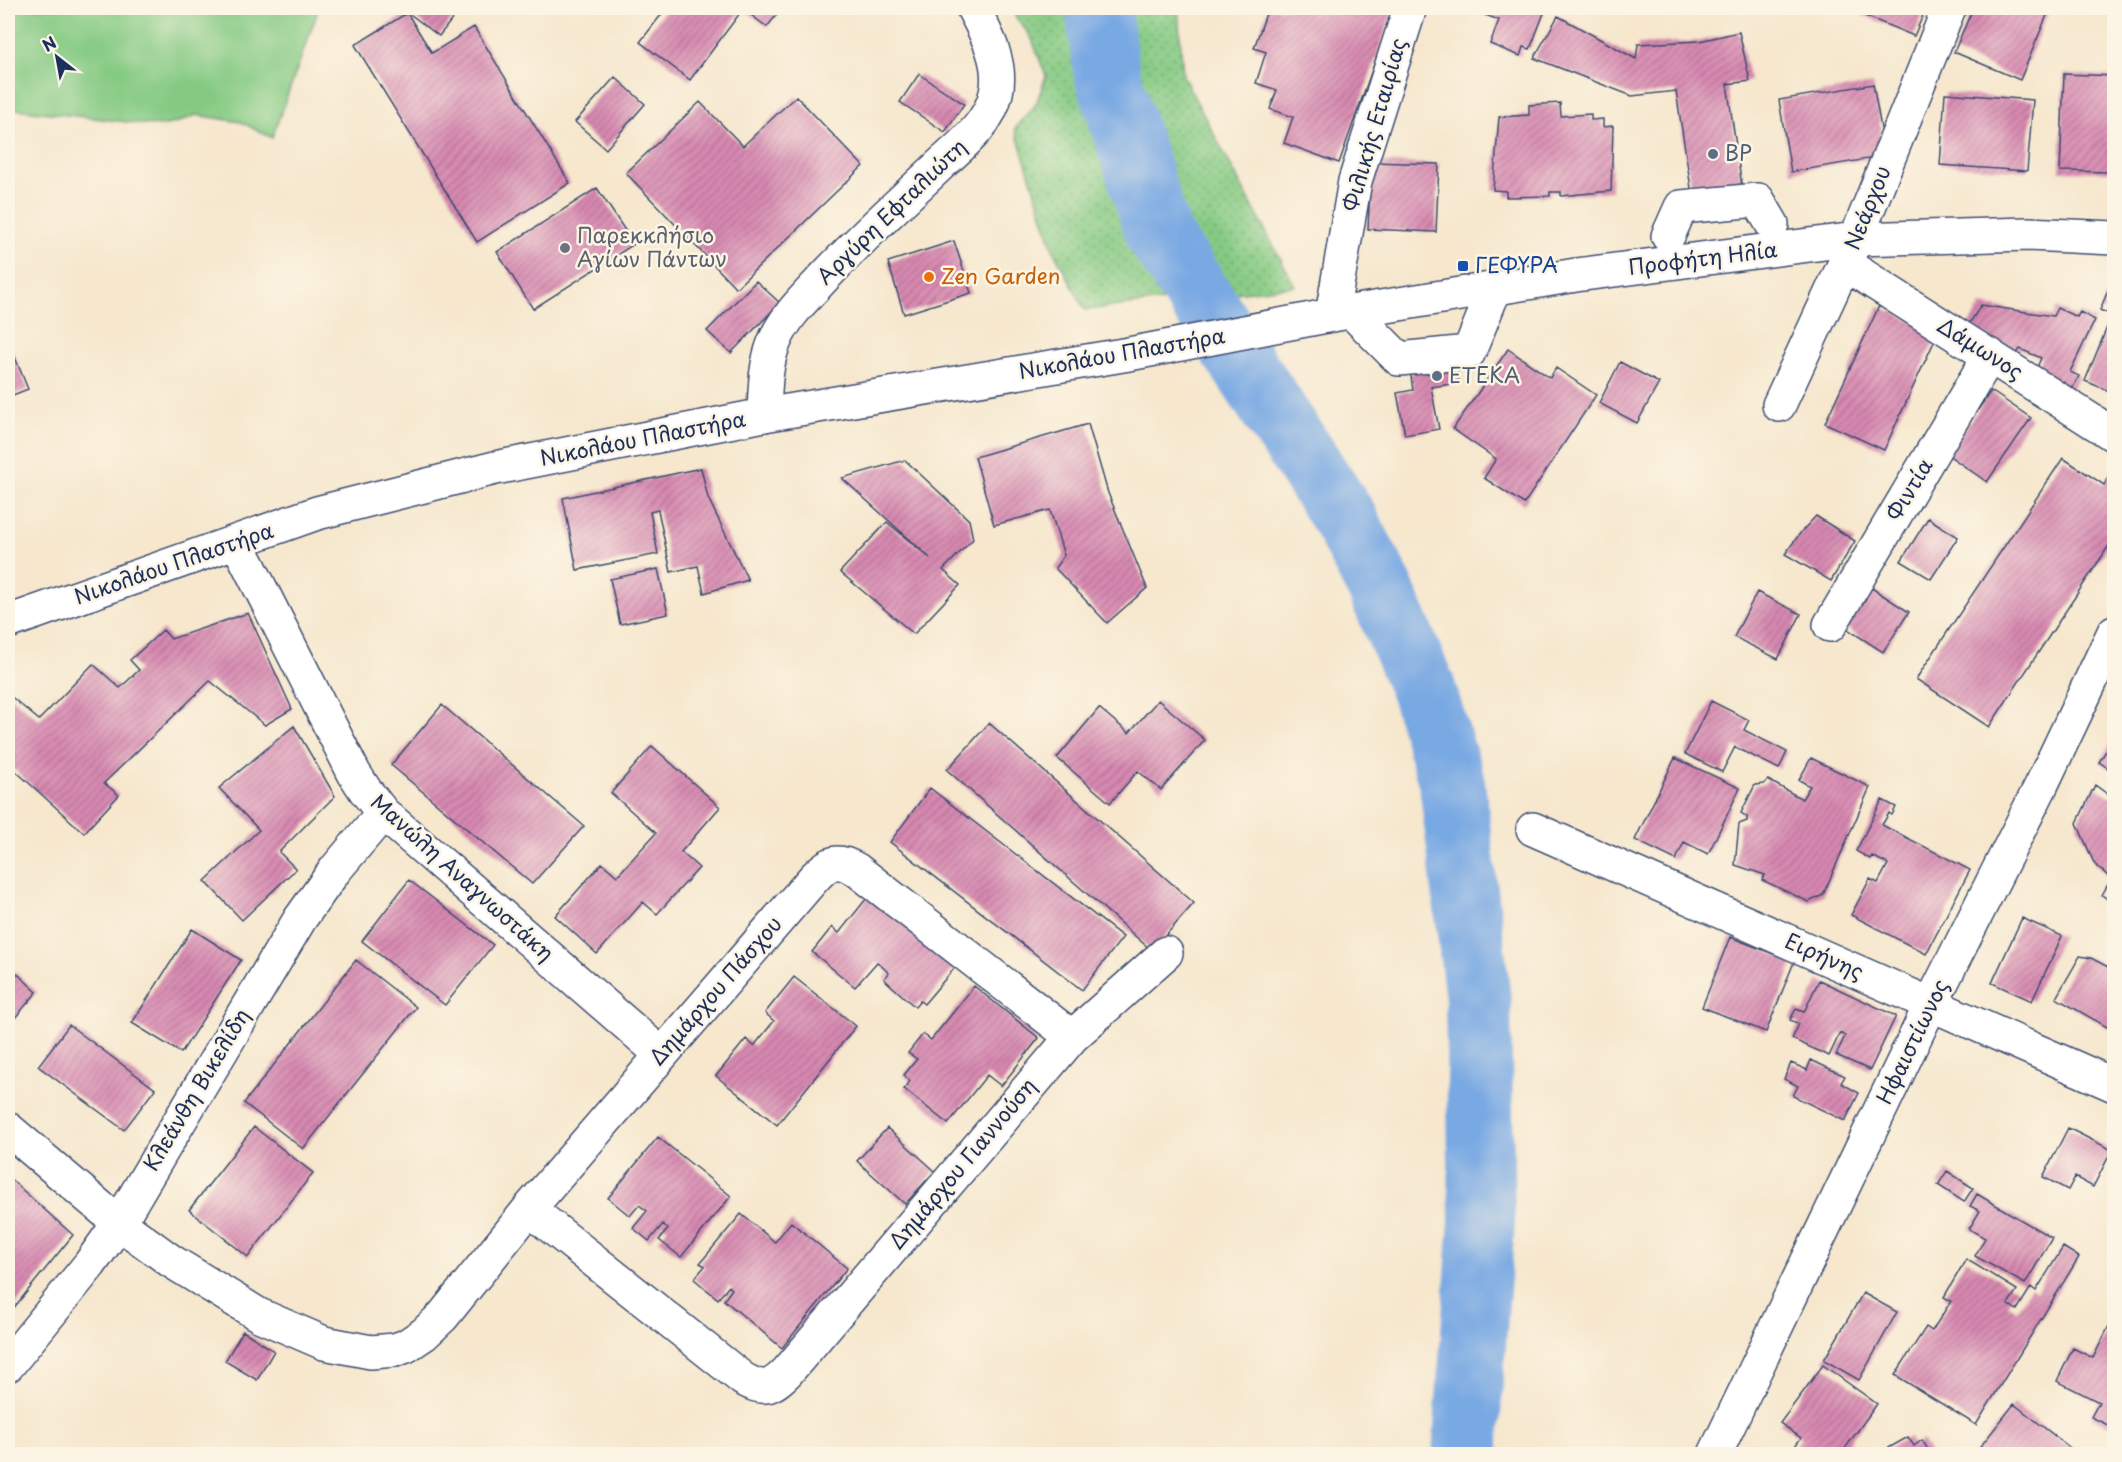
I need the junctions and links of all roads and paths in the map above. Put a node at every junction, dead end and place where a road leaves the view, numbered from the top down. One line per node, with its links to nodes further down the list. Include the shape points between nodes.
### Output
1 (972, 8): 13 (street, Αργύρη Εφταλιώτη, via 992,48 997,73 996,93 986,117 794,309 779,332 770,357)
2 (1410, 8): 9 (street, Φιλικής Εταιρίας, via 1355,181)
3 (1949, 8): 7 (street, Νεάρχου)
4 (1772, 224): 5 (street, via 1758,200 1681,207)
5 (1668, 236)
6 (2115, 238): 7 (street, Προφήτη Ηλία, via 2018,234)
7 (1850, 252): 8 (street, Προφήτη Ηλία, via 1576,275); 11 (street, Δάμωνος); 12 (street, Νεάρχου)
8 (1495, 288): 9 (street, Προφήτη Ηλία); 9 (street, via 1469,352 1399,359)
9 (1342, 313): 10 (street, Προφήτη Ηλία)
10 (1296, 323): 13 (street, Νικολάου Πλαστήρα)
11 (1990, 355): 14 (street, Δάμωνος); 17 (street, Φιντία)
12 (1779, 405)
13 (764, 415): 15 (street, Νικολάου Πλαστήρα, via 495,468 317,513)
14 (2115, 435)
15 (237, 542): 16 (street, Νικολάου Πλαστήρα); 19 (street, Μανώλη Αναγνωστάκη, via 354,773)
16 (8, 622)
17 (1830, 625)
18 (2115, 632): 22 (street, Ηφαιστίωνος)
19 (383, 813): 24 (street, Μανώλη Αναγνωστάκη); 28 (street, Κλεάνθη Βικελίδη, via 300,919)
20 (1533, 829): 22 (street, Ειρήνης)
21 (1166, 953): 23 (street, Δημάρχου Γιαννούση)
22 (1930, 1004): 25 (street, Ειρήνης); 30 (street, Ηφαιστίωνος)
23 (1072, 1037): 24 (street, Δημάρχου Πάσχου, via 857,870 836,862 821,870); 27 (street, Δημάρχου Γιαννούση, via 772,1386 763,1387 743,1379)
24 (661, 1054): 27 (street, Δημάρχου Πάσχου)
25 (2115, 1085)
26 (8, 1129): 28 (street)
27 (529, 1209): 28 (street, Δημάρχου Πάσχου, via 443,1316 406,1346 383,1352 324,1342 278,1324 203,1281)
28 (119, 1223): 29 (street, Κλεάνθη Βικελίδη)
29 (8, 1365)
30 (1715, 1455)

